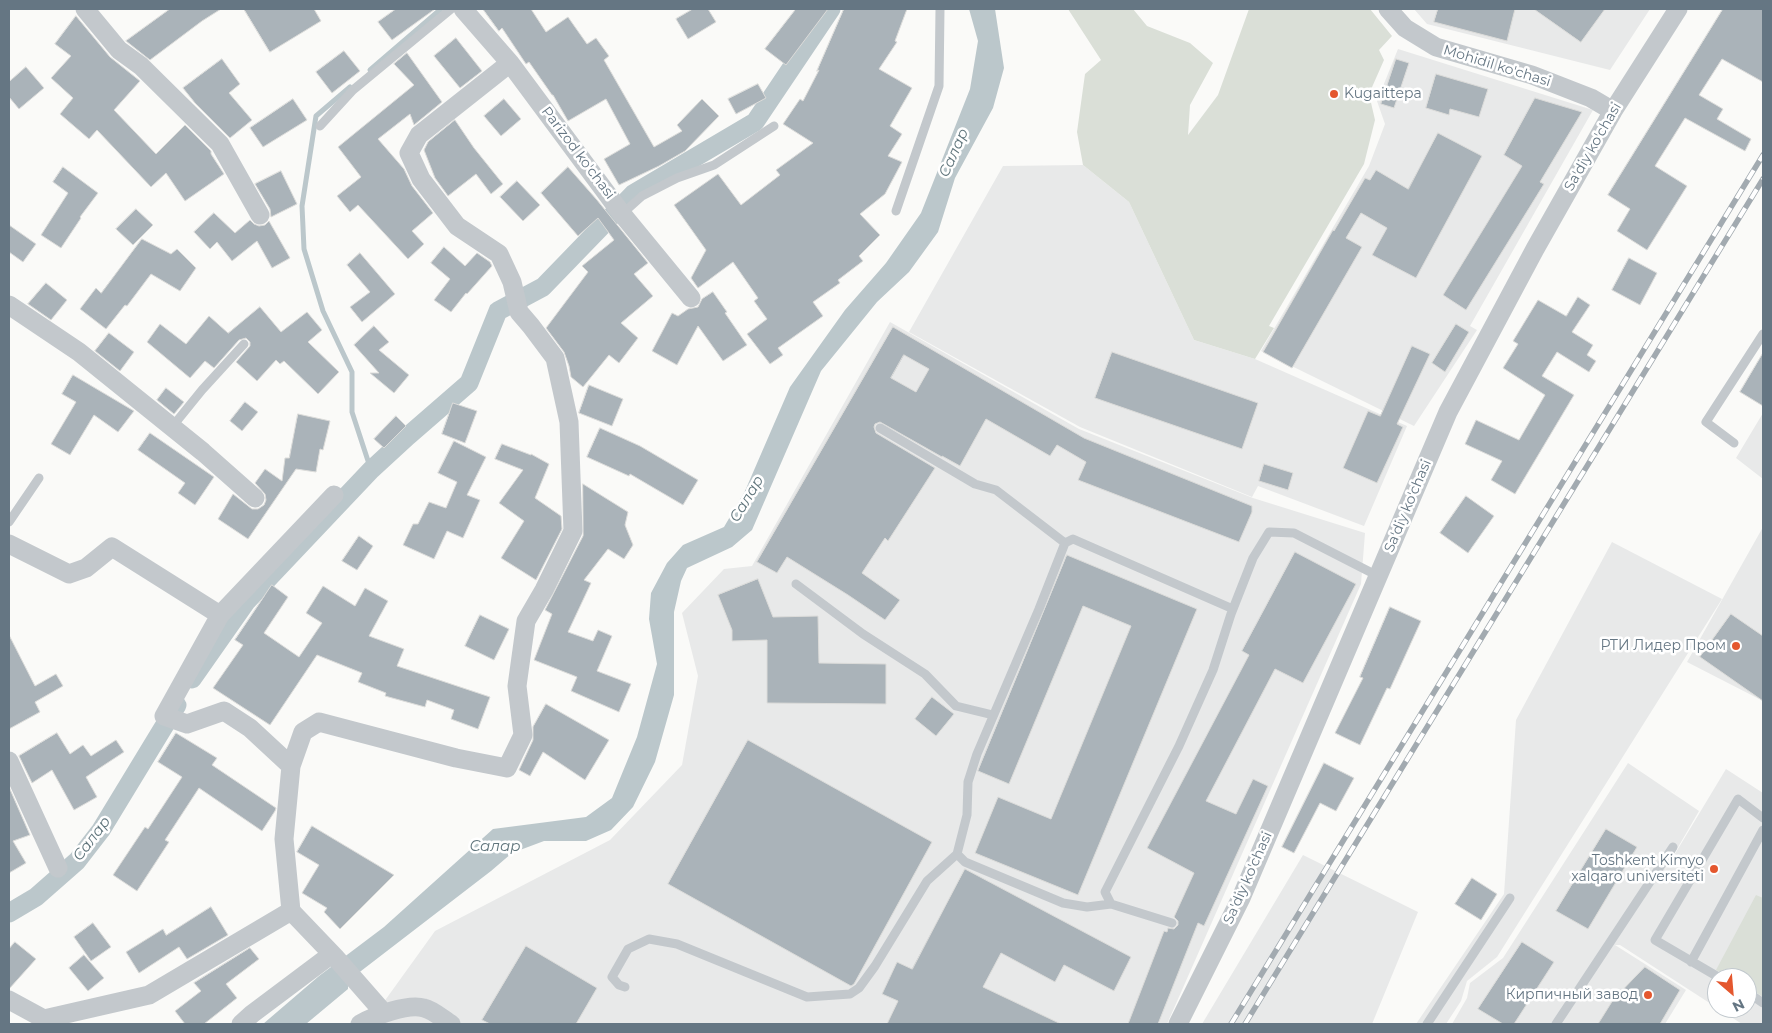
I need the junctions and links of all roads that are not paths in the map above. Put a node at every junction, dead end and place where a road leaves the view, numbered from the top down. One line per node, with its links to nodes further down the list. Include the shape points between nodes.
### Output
1 (84, 9): 13 (street, via 119,50 141,66 220,144)
2 (451, 9): 9 (lane, via 353,90)
3 (463, 9): 7 (street, Parizod ko'chasi)
4 (940, 9): 11 (lane, via 940,86)
5 (1388, 9): 8 (street, Mohidil ko'chasi, via 1404,28 1436,47 1532,75 1591,98)
6 (1678, 9): 8 (street, Sa'diy ko'chasi)
7 (510, 63): 12 (street, Parizod ko'chasi); 33 (street, via 419,135 409,153 421,179 457,226 499,254 512,282 518,312 555,358 569,422 573,532 526,621 517,686 523,735 507,768 319,722 303,732)
8 (1613, 111): 27 (street, Sa'diy ko'chasi, via 1448,412)
9 (320, 126)
10 (774, 126): 12 (lane, via 714,165 677,178 642,196)
11 (896, 211)
12 (622, 214): 14 (street, Parizod ko'chasi)
13 (260, 215)
14 (691, 298)
15 (9, 305): 18 (street, via 78,352)
16 (1763, 334): 20 (lane, via 1706,422)
17 (244, 344): 18 (lane)
18 (172, 427): 23 (street)
19 (880, 428): 26 (lane, via 975,484 996,490)
20 (1734, 443)
21 (39, 478): 24 (lane)
22 (334, 495): 30 (street)
23 (256, 498)
24 (9, 522)
25 (9, 544): 30 (street, via 69,574 86,568 112,547)
26 (1065, 544): 29 (lane, via 1073,539); 31 (lane)
27 (1378, 576): 29 (lane, via 1294,533 1269,532 1253,558); 52 (street, Sa'diy ko'chasi, via 1241,898)
28 (796, 584): 31 (lane, via 863,634 925,674 956,706)
29 (1234, 609): 40 (lane, via 1213,670 1179,746 1104,892)
30 (220, 616): 33 (street, via 164,716 187,724 224,711 250,728)
31 (993, 715): 37 (lane, via 968,782 967,815)
32 (9, 761): 38 (street)
33 (291, 766): 41 (street, via 284,838)
34 (1763, 818): 44 (lane, via 1738,799 1654,940)
35 (1763, 830): 44 (lane)
36 (1673, 847): 54 (lane)
37 (957, 854): 40 (lane, via 966,862 1064,903 1087,907); 46 (lane, via 927,880 876,966 859,988 850,994 807,997 676,944 649,939 628,949 612,977)
38 (58, 868)
39 (1510, 898): 53 (lane)
40 (1111, 904): 42 (lane)
41 (291, 911): 43 (street); 47 (street, via 149,995 44,1019)
42 (1172, 923)
43 (334, 955): 48 (street); 49 (street)
44 (1691, 962): 45 (lane)
45 (1707, 971)
46 (625, 987)
47 (9, 1000)
48 (384, 1013): 50 (street); 51 (street, via 424,1007)
49 (242, 1024)
50 (360, 1024)
51 (451, 1024)
52 (1178, 1024)
53 (1427, 1024)
54 (1556, 1024)

